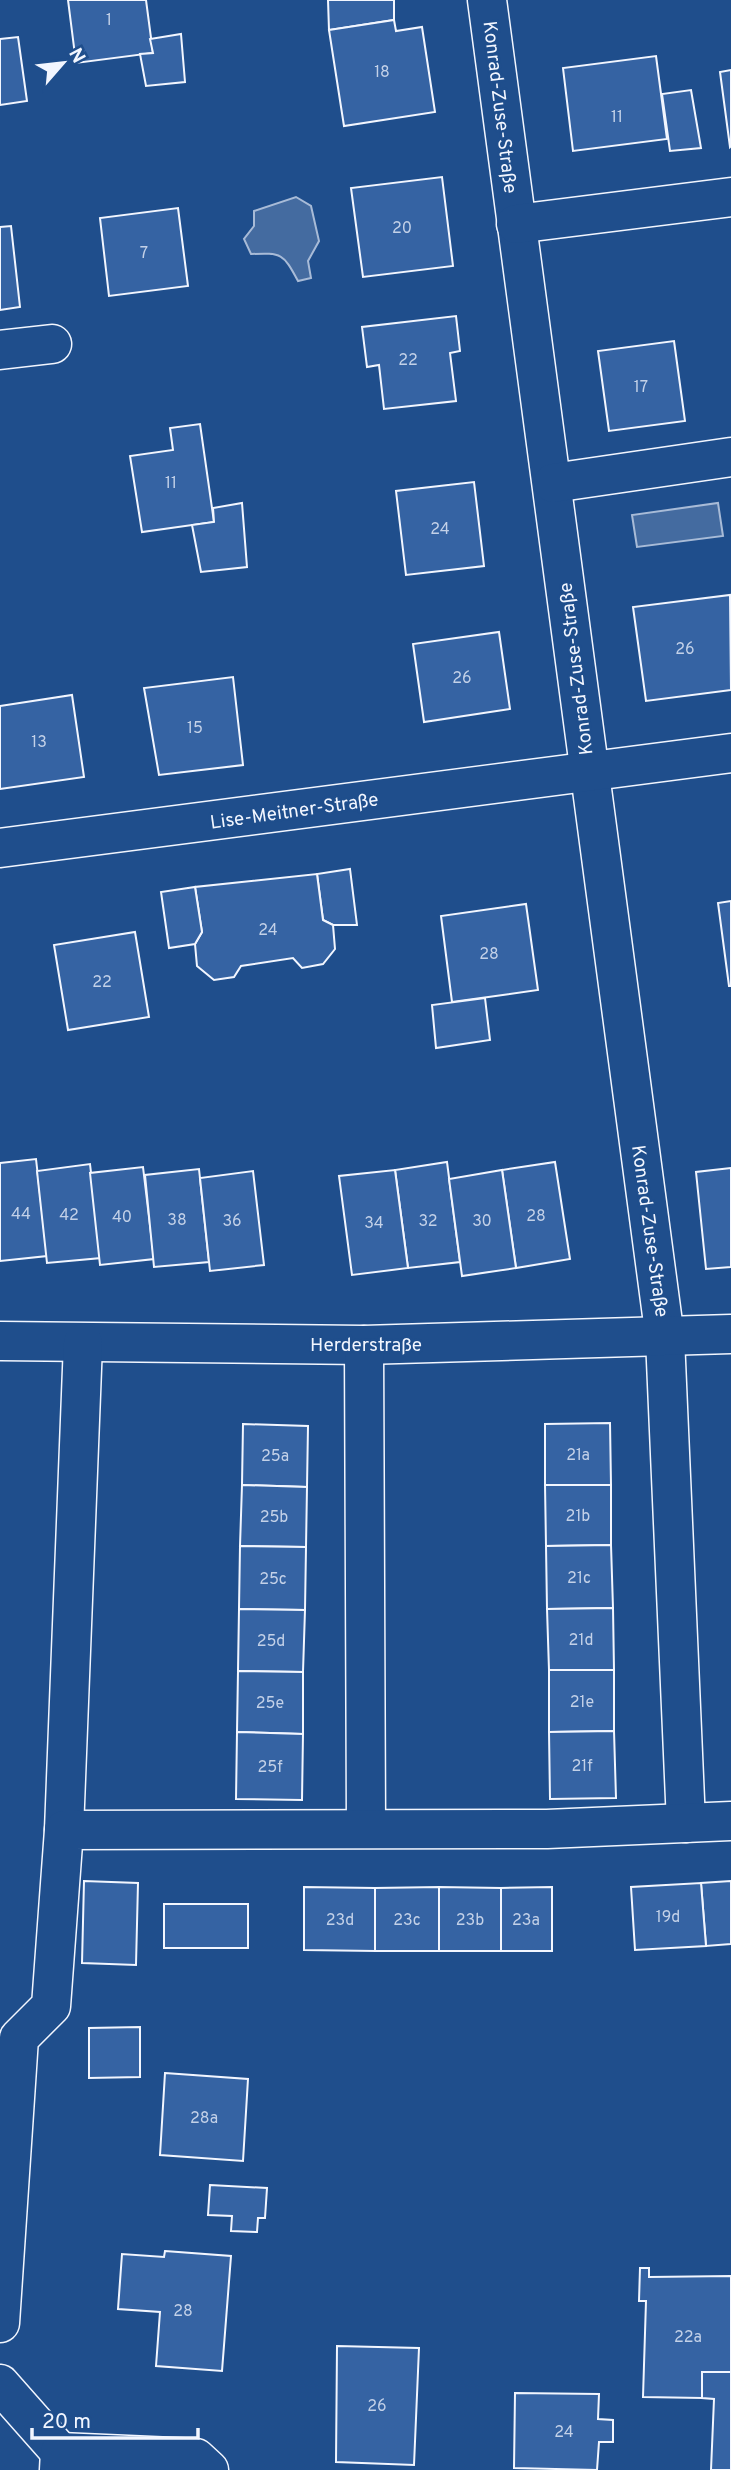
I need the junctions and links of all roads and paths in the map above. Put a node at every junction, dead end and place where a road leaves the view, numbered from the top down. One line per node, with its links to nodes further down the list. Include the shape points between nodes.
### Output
1 (487, 0): 3 (street, Konrad-Zuse-Straße)
2 (731, 197): 3 (street)
3 (516, 224): 7 (street, Konrad-Zuse-Straße)
4 (52, 344): 5 (street)
5 (0, 350)
6 (731, 457): 7 (street)
7 (553, 483): 9 (street, Konrad-Zuse-Straße)
8 (731, 753): 9 (street, Lise-Meitner-Straße)
9 (587, 770): 10 (street, Lise-Meitner-Straße); 12 (street, Konrad-Zuse-Straße)
10 (0, 848)
11 (731, 1334): 12 (street, Herderstraße)
12 (665, 1338): 15 (street, Herderstraße); 17 (street, Konrad-Zuse-Straße)
13 (0, 1341): 14 (street, Herderstraße)
14 (83, 1343): 15 (street, Herderstraße); 19 (street)
15 (364, 1345): 18 (street)
16 (731, 1821): 17 (street)
17 (686, 1823): 18 (street, via 547,1829)
18 (366, 1828): 19 (street)
19 (64, 1830): 20 (street, via 51,2006 19,2038)
20 (0, 2323)
21 (0, 2384): 22 (street)
22 (59, 2461): 23 (street, via 196,2458)
23 (209, 2470)

